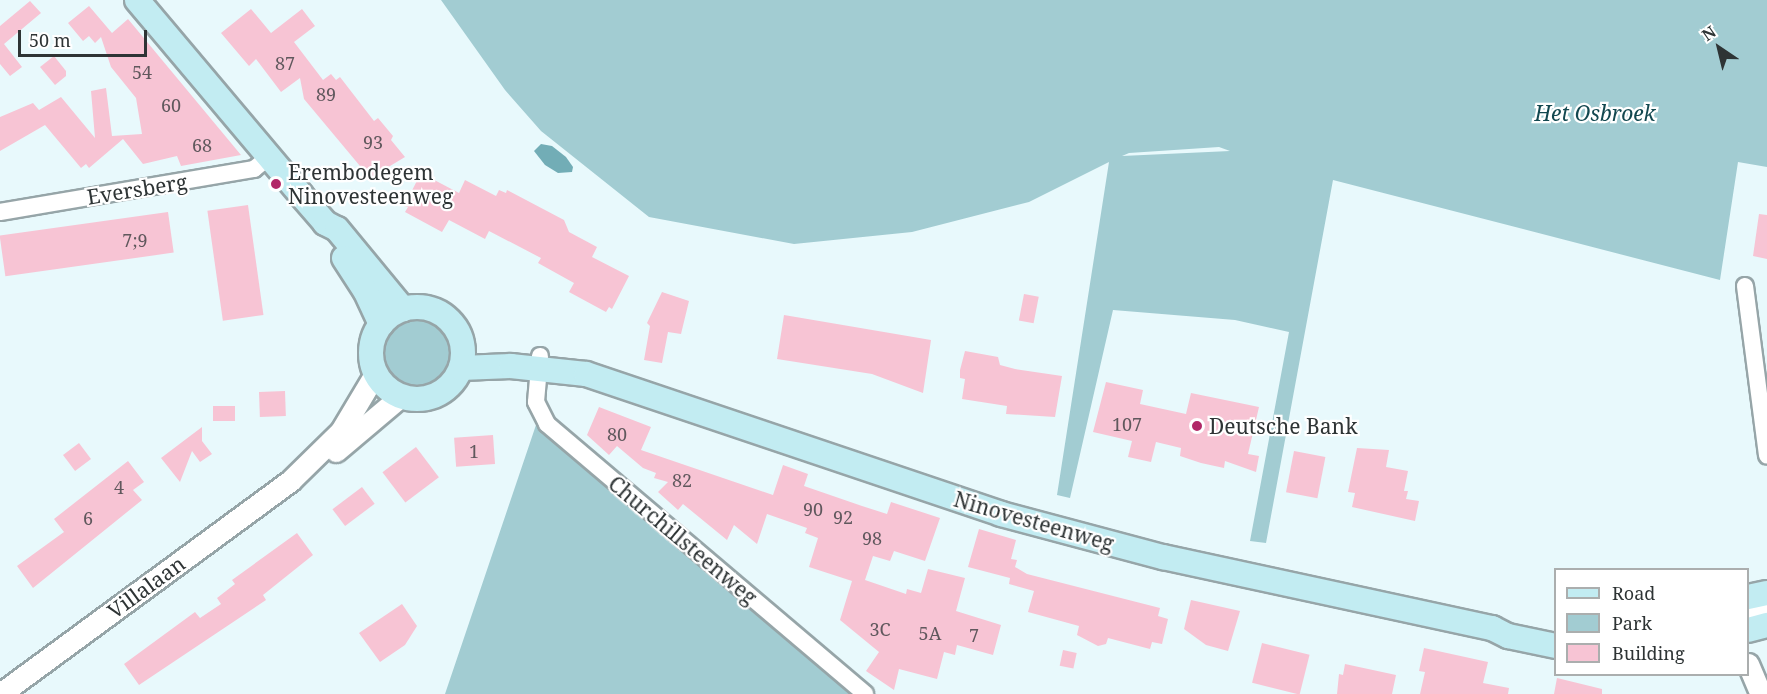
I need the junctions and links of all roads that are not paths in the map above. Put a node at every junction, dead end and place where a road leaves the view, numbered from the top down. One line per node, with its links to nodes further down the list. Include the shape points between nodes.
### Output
1 (137, 0): 2 (main road)
2 (269, 157): 3 (street, Eversberg, via 254,169); 4 (main road)
3 (0, 212)
4 (325, 223): 6 (main road, via 336,229); 7 (main road, via 328,236 365,290)
5 (1745, 286): 14 (street)
6 (403, 309): 7 (main road); 8 (main road, via 426,308 446,317)
7 (381, 324): 11 (main road, via 370,348)
8 (462, 342): 9 (main road, Ninovesteenweg); 10 (main road)
9 (539, 362): 10 (main road, Ninovesteenweg); 19 (main road, Ninovesteenweg, via 586,374 1001,514 1163,557); 26 (street, Churchillsteenweg, via 536,402 547,424)
10 (461, 368): 12 (main road, via 454,381 437,395 415,400)
11 (375, 374): 12 (main road, via 385,388); 13 (street, Villalaan)
12 (400, 397): 13 (street, Villalaan)
13 (337, 444): 25 (street, Villalaan, via 304,477 291,480)
14 (1767, 456)
15 (1767, 594): 16 (main road); 17 (street)
16 (1749, 597)
17 (1749, 619)
18 (1767, 625): 20 (main road)
19 (1492, 628): 21 (main road, Ninovesteenweg); 22 (main road, Ninovesteenweg, via 1508,636)
20 (1749, 630)
21 (1554, 631)
22 (1554, 646)
23 (1749, 666): 27 (street)
24 (1767, 669): 27 (street)
25 (0, 694)
26 (865, 694)
27 (1763, 694)

